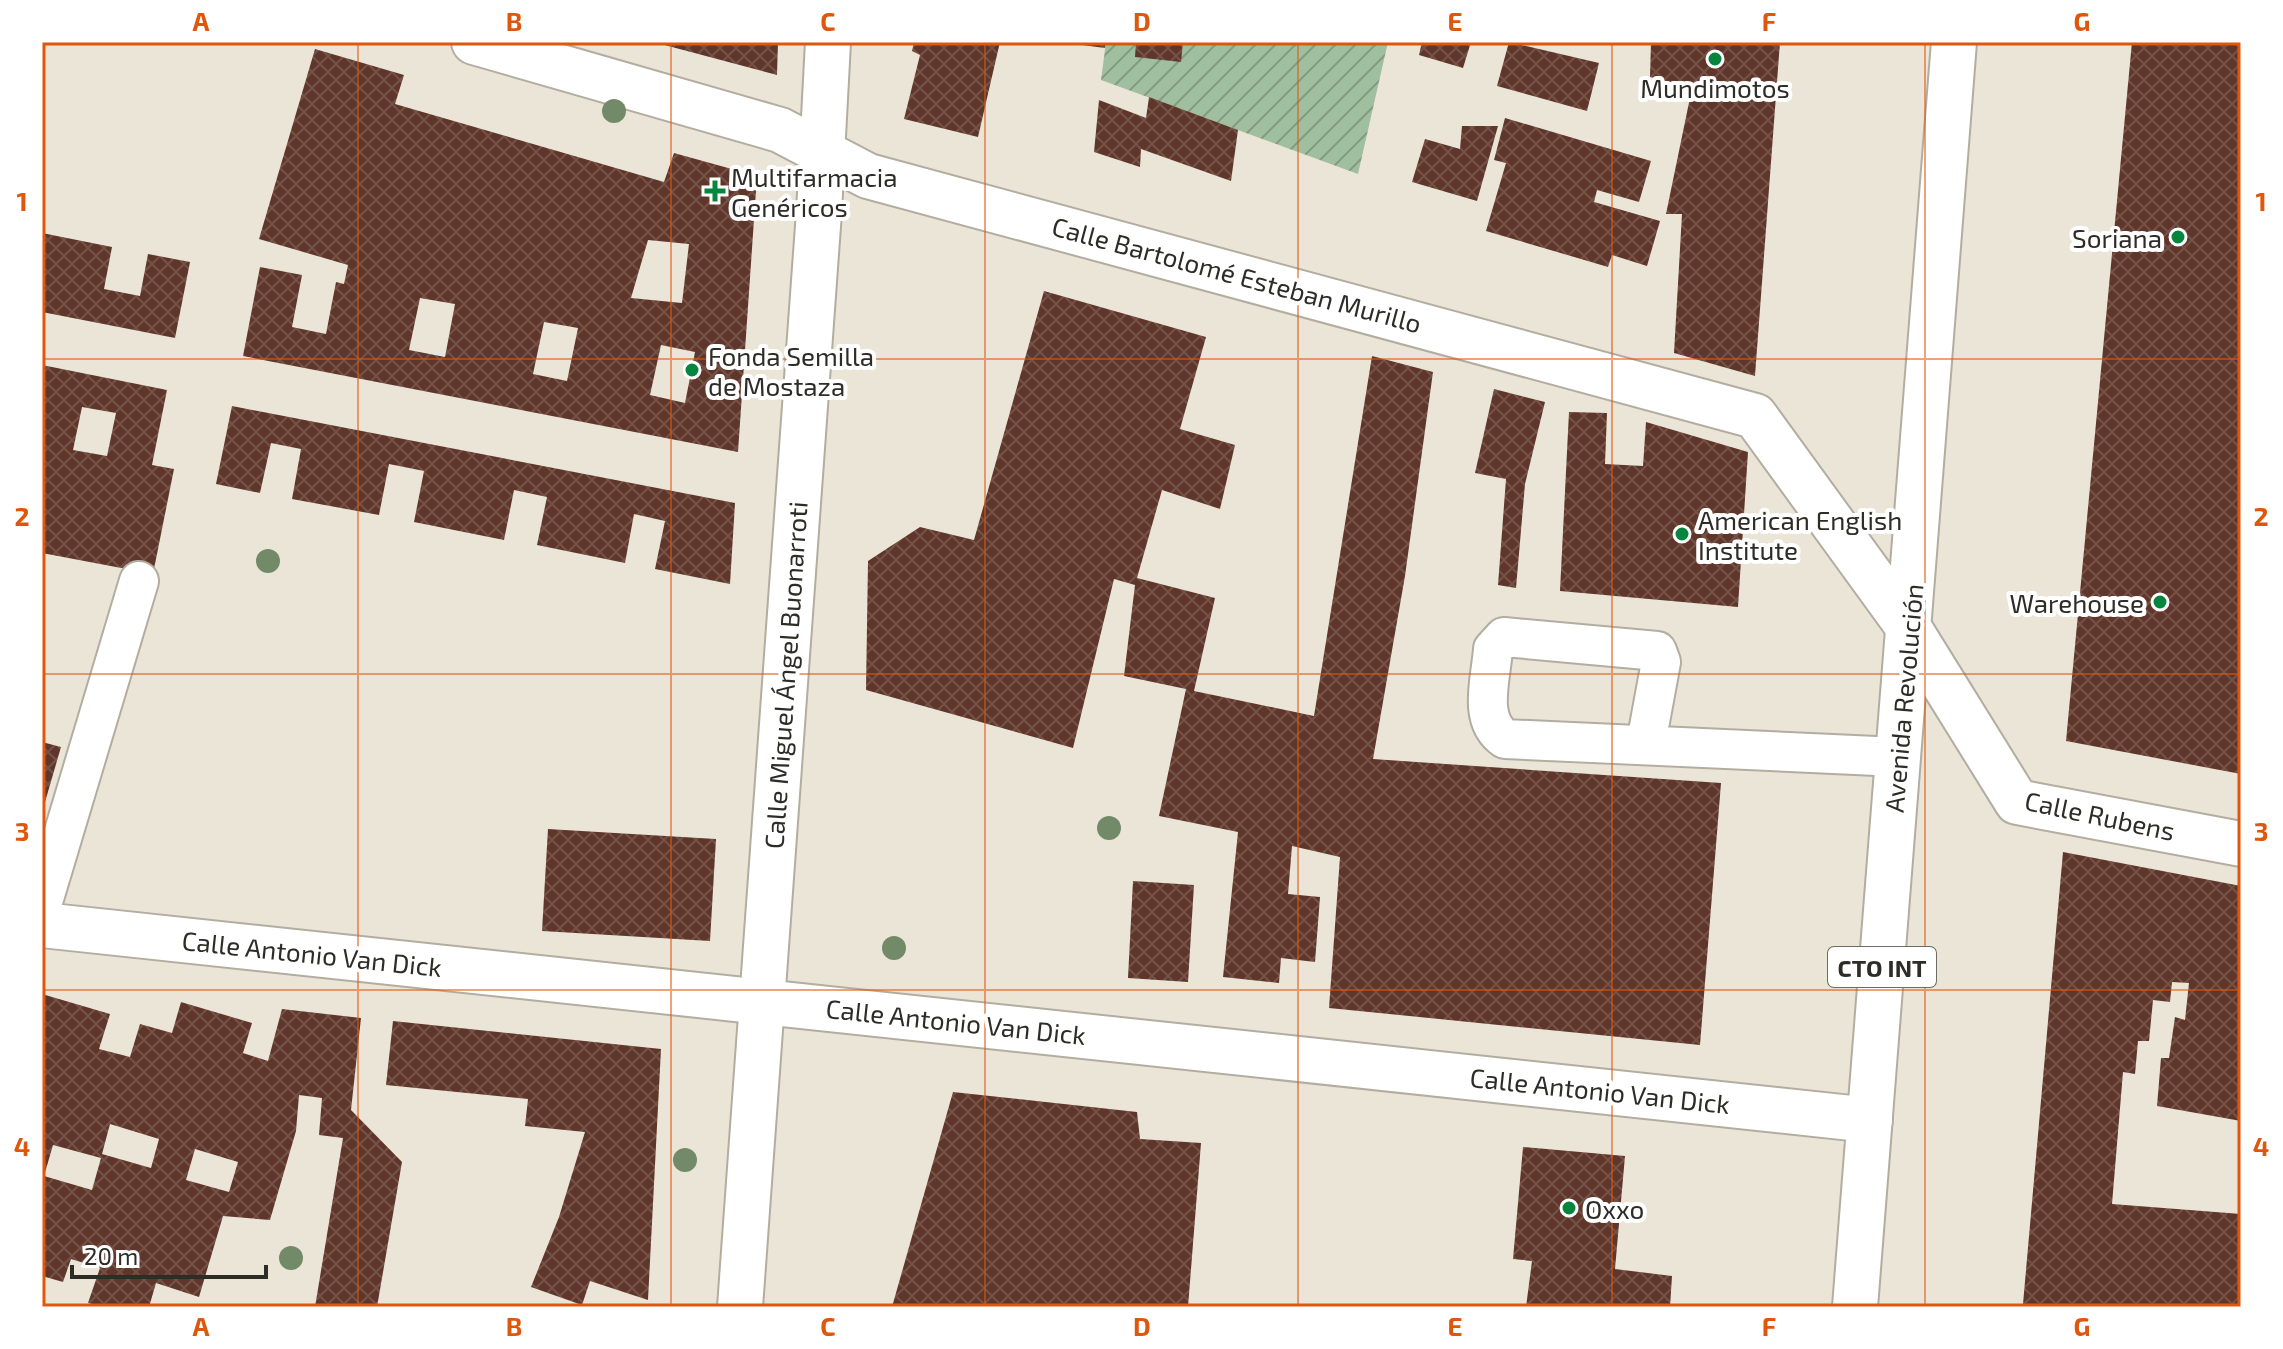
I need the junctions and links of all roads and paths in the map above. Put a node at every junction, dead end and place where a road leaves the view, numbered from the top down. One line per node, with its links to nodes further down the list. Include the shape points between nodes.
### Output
1 (474, 42): 4 (street, Calle Bartolomé Esteban Murillo, via 780,130)
2 (828, 42): 4 (street, Calle Miguel Ángel Buonarroti)
3 (1954, 42): 6 (street, Avenida Revolución / CTO INT)
4 (822, 151): 6 (street, Calle Bartolomé Esteban Murillo, via 868,176 1755,416); 12 (street, Calle Miguel Ángel Buonarroti)
5 (139, 581): 10 (lane)
6 (1909, 628): 8 (street, Avenida Revolución / CTO INT); 9 (street, Calle Rubens, via 2017,802)
7 (1646, 743): 7 (lane, via 1505,739 1493,731 1488,719 1497,641 1504,637 1657,651 1661,662); 8 (lane)
8 (1898, 757): 13 (street, Avenida Revolución / CTO INT)
9 (2241, 844)
10 (42, 905)
11 (42, 925): 12 (street, Calle Antonio Van Dick)
12 (759, 1002): 13 (street, Calle Antonio Van Dick); 14 (street, Calle Miguel Ángel Buonarroti)
13 (1870, 1120): 15 (street, Avenida Revolución / CTO INT)
14 (740, 1307)
15 (1855, 1307)

